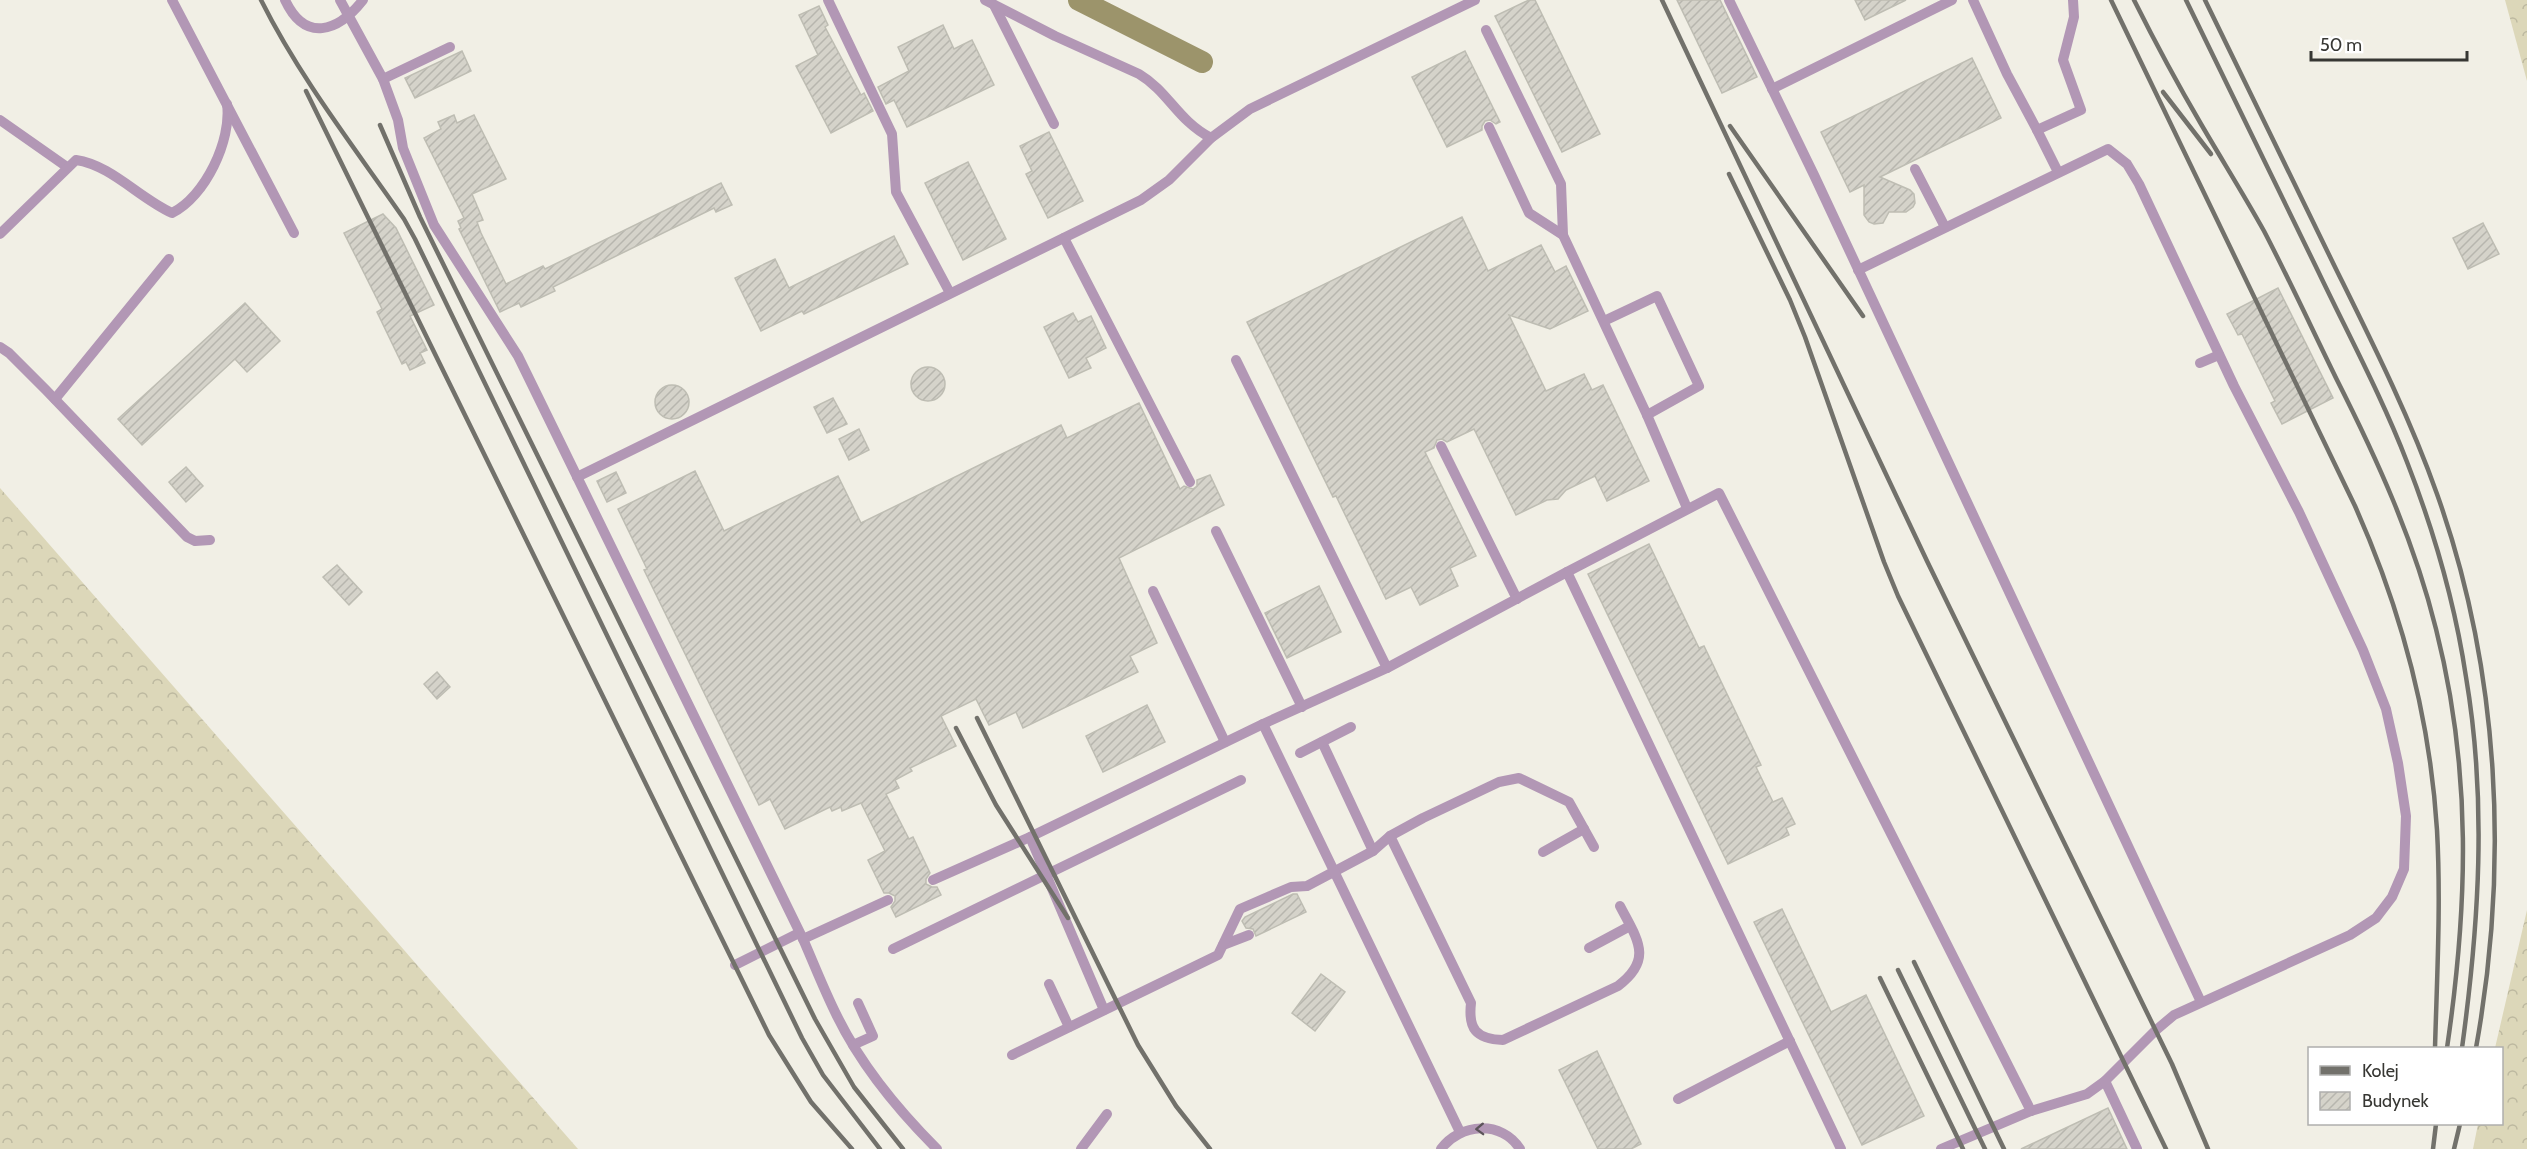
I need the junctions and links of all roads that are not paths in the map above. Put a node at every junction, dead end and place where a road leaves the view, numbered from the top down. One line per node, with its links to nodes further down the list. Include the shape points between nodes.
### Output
1 (172, 0): 17 (lane)
2 (285, 0): 12 (lane, via 303,26 317,28)
3 (340, 0): 12 (lane)
4 (363, 0): 12 (lane)
5 (828, 0): 33 (lane, via 892,134 896,192)
6 (1475, 0): 22 (lane, via 1250,109)
7 (1729, 0): 16 (lane)
8 (1952, 0): 16 (lane)
9 (1973, 0): 21 (lane)
10 (2073, 0): 21 (lane, via 2074,17 2063,60 2081,110)
11 (989, 2): 19 (lane); 22 (lane, via 1146,78 1182,118)
12 (349, 18): 15 (lane)
13 (1486, 30): 29 (lane, via 1561,184)
14 (450, 47): 15 (lane)
15 (383, 79): 42 (lane, via 403,148 434,225 518,357)
16 (1772, 89): 32 (lane)
17 (227, 104): 23 (lane, via 229,121 205,182 184,207 172,213 92,162 76,160); 27 (lane)
18 (0, 120): 23 (lane)
19 (1054, 124)
20 (1489, 127): 29 (lane, via 1529,213)
21 (2037, 130): 25 (lane)
22 (1211, 138): 30 (lane, via 1169,180 1141,200)
23 (67, 167): 28 (lane)
24 (1915, 169): 26 (lane)
25 (2058, 171): 26 (lane); 36 (lane, via 2108,149 2127,164)
26 (1944, 227): 32 (lane)
27 (294, 233)
28 (0, 234)
29 (1563, 235): 34 (lane)
30 (1064, 238): 33 (lane); 43 (lane)
31 (169, 259): 39 (lane)
32 (1858, 270): 77 (lane)
33 (950, 293): 42 (lane)
34 (1604, 321): 40 (lane); 40 (lane, via 1657,296 1699,386)
35 (0, 347): 39 (lane)
36 (2219, 355): 38 (lane); 77 (lane, via 2299,512 2363,650 2386,709 2406,816 2403,869 2392,897 2376,918 2350,936)
37 (1236, 360): 50 (lane)
38 (2200, 363)
39 (55, 399): 46 (lane, via 187,537 195,542)
40 (1647, 415): 44 (lane)
41 (1441, 446): 49 (lane)
42 (577, 477): 71 (lane)
43 (1190, 482)
44 (1687, 507): 47 (lane); 86 (lane, via 1719,493)
45 (1216, 531): 51 (lane)
46 (210, 540)
47 (1567, 572): 49 (lane); 81 (lane)
48 (1153, 591): 54 (lane)
49 (1517, 598): 50 (lane)
50 (1387, 668): 51 (lane)
51 (1302, 707): 52 (lane)
52 (1263, 724): 54 (lane); 64 (lane)
53 (1351, 727): 55 (lane)
54 (1225, 742): 60 (lane)
55 (1322, 742): 56 (lane); 62 (lane)
56 (1300, 753)
57 (1241, 780): 65 (lane)
58 (1584, 829): 59 (lane, via 1569,802 1519,778 1499,782); 61 (lane); 63 (lane)
59 (1390, 836): 62 (lane); 69 (lane, via 1471,1003 1469,1019 1477,1034 1490,1040 1503,1040 1632,976 1641,950)
60 (1030, 837): 65 (lane); 66 (lane)
61 (1594, 847)
62 (1373, 851): 64 (lane)
63 (1543, 852)
64 (1333, 871): 72 (lane, via 1307,886 1291,887 1240,909); 88 (lane)
65 (1046, 875): 74 (lane); 79 (lane)
66 (933, 880)
67 (888, 900): 71 (lane)
68 (1620, 906): 69 (lane)
69 (1630, 926): 73 (lane)
70 (1249, 935): 72 (lane)
71 (801, 936): 75 (lane); 82 (lane)
72 (1223, 945): 79 (lane, via 1218,956)
73 (1589, 948)
74 (893, 949)
75 (735, 965)
76 (1049, 984): 80 (lane)
77 (2200, 1002): 84 (lane, via 2155,1031)
78 (858, 1003): 82 (lane, via 873,1036)
79 (1104, 1010): 80 (lane)
80 (1069, 1027): 83 (lane)
81 (1790, 1041): 85 (lane); 93 (lane)
82 (853, 1045): 89 (lane, via 895,1102)
83 (1012, 1055)
84 (2104, 1081): 86 (lane, via 2087,1094); 95 (lane)
85 (1678, 1099)
86 (2031, 1111): 94 (lane)
87 (1107, 1114): 90 (lane)
88 (1460, 1132): 91 (lane); 92 (lane, one-way to 88, via 1505,1134 1491,1129)
89 (937, 1149)
90 (1081, 1149)
91 (1441, 1149)
92 (1520, 1149)
93 (1841, 1149)
94 (1941, 1149)
95 (2137, 1149)

